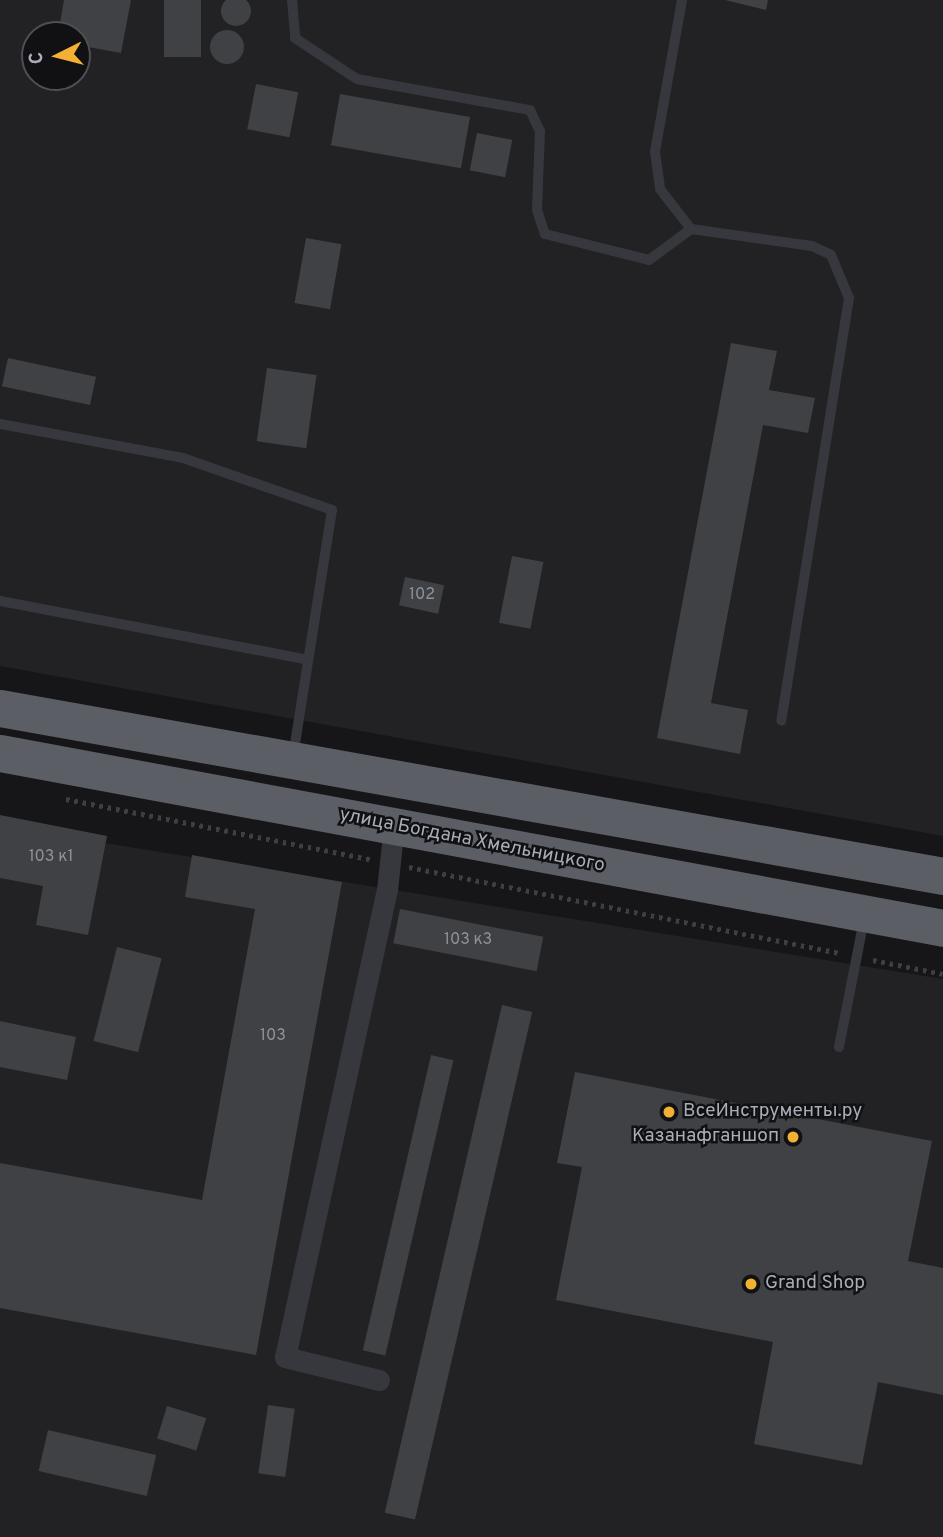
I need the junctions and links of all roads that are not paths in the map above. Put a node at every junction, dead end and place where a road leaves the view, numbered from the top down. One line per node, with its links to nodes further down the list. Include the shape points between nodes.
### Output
1 (292, 0): 3 (lane, via 295,38 357,79 530,110 540,131 537,210 545,234 649,260)
2 (682, 0): 3 (lane, via 654,152 660,189)
3 (691, 229): 8 (lane, via 812,246 831,255 849,298)
4 (0, 424): 6 (lane, via 183,458 332,510)
5 (0, 601): 6 (lane)
6 (308, 660): 10 (lane)
7 (0, 708): 10 (highway)
8 (781, 721)
9 (0, 753): 11 (highway, улица Богдана Хмельницкого)
10 (292, 762): 12 (highway)
11 (394, 825): 13 (highway, улица Богдана Хмельницкого); 16 (street, via 390,863 285,1357)
12 (943, 876)
13 (865, 916): 14 (highway, улица Богдана Хмельницкого); 15 (lane)
14 (943, 928)
15 (839, 1047)
16 (379, 1380)

